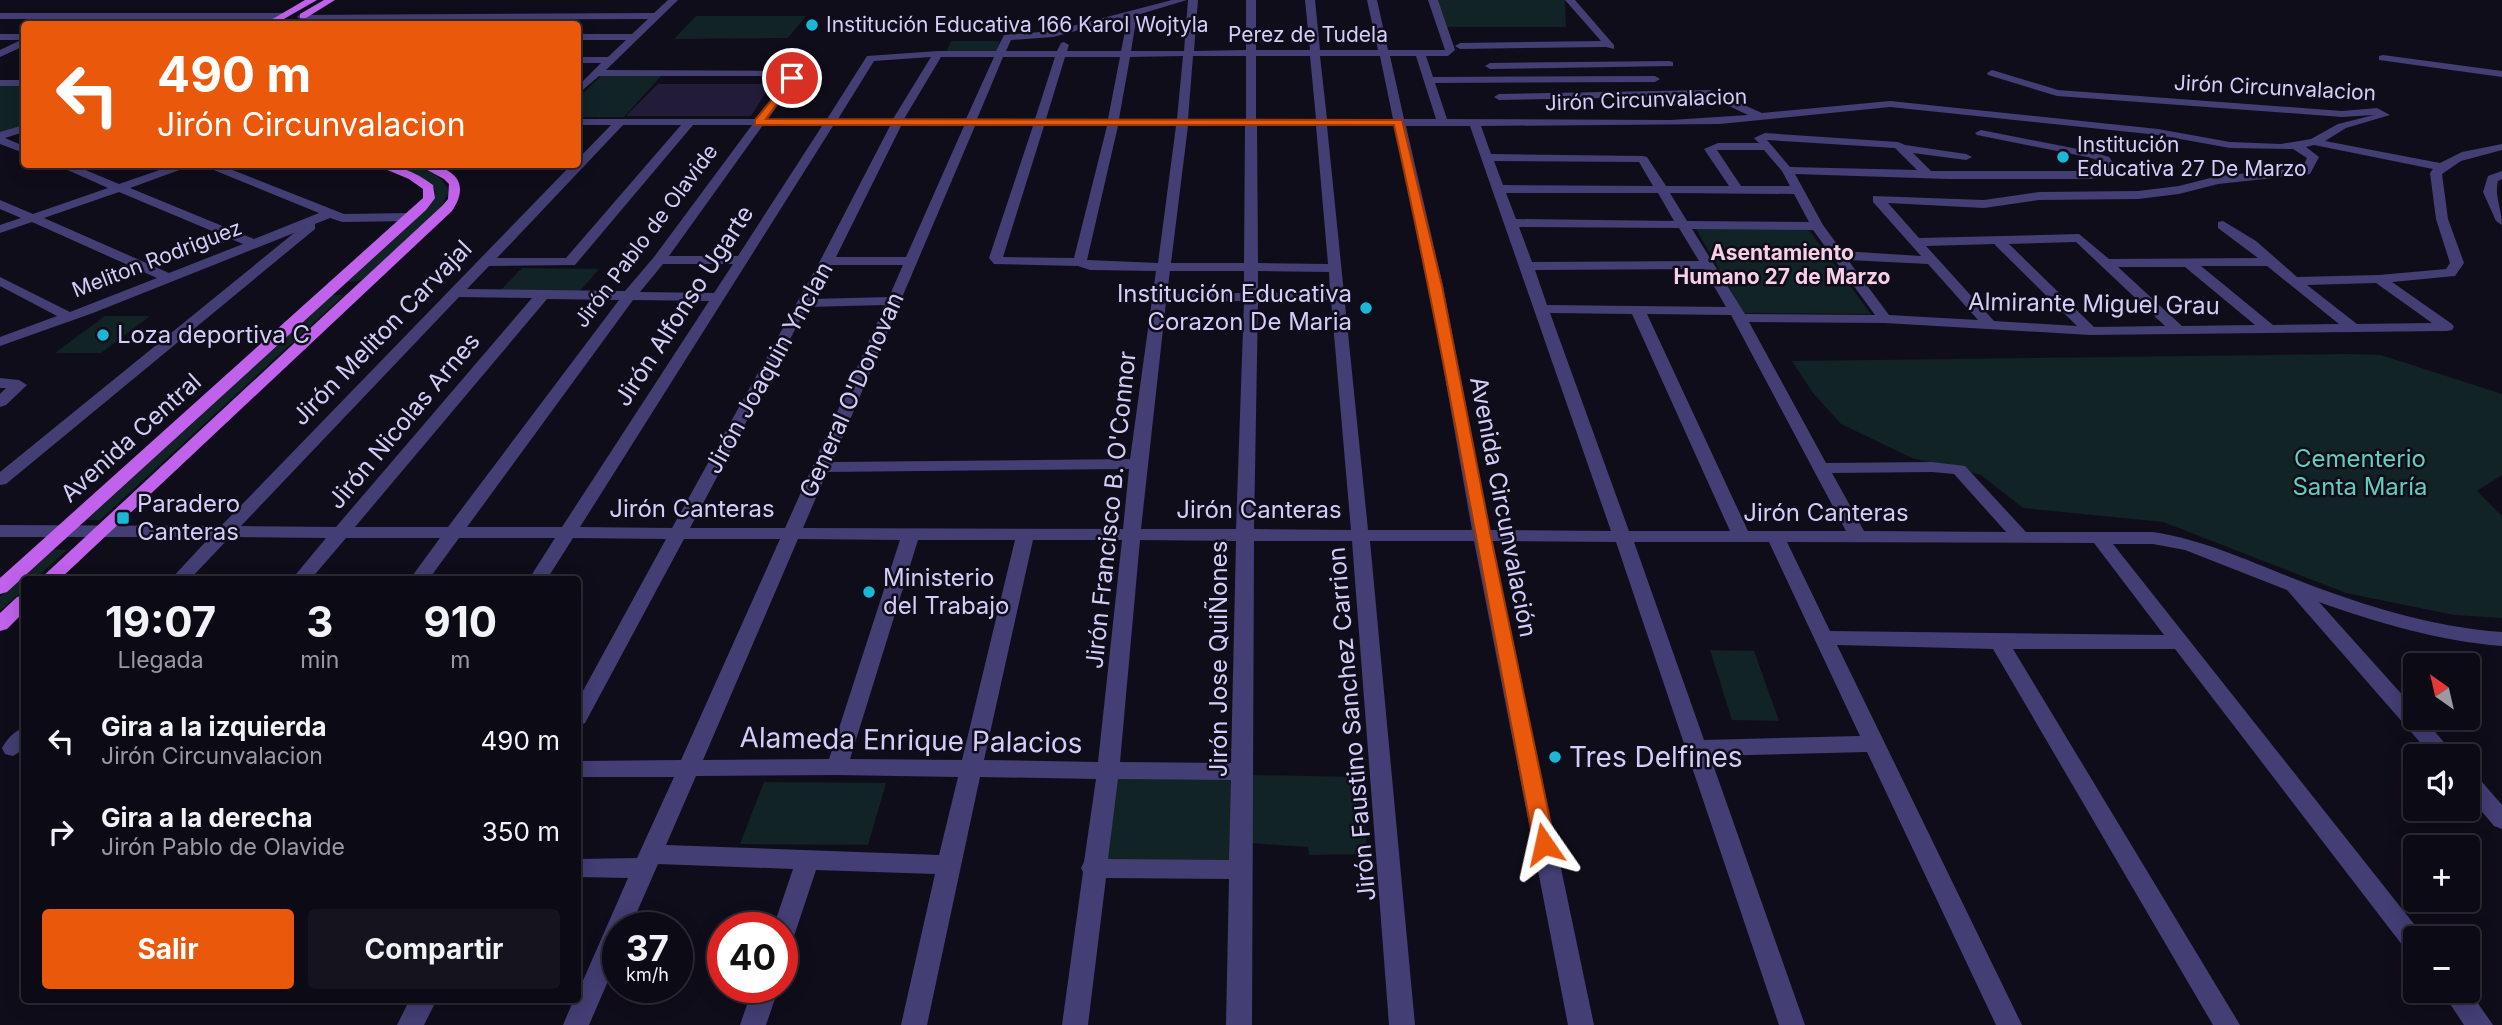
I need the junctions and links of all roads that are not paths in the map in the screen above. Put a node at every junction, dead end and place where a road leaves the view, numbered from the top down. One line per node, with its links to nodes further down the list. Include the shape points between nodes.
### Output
1 (312, 0): 15 (main road)
2 (330, 0): 13 (main road)
3 (673, 0): 14 (street)
4 (1182, 0): 11 (street)
5 (1194, 0): 28 (street, Jirón Francisco B. O'Connor)
6 (1251, 0): 29 (street, Jirón Jose QuiÑones)
7 (1310, 0): 30 (street, Jirón Faustino Sanchez Carrion)
8 (1372, 0): 31 (street, Avenida Circunvalación)
9 (1433, 0): 23 (street)
10 (1570, 0): 22 (street)
11 (1133, 13): 16 (street); 27 (street)
12 (0, 16): 15 (street)
13 (302, 16): 14 (street); 15 (main road)
14 (656, 16): 19 (street)
15 (286, 20)
16 (1067, 31): 24 (street, via 1007,37); 26 (street)
17 (0, 37): 20 (street)
18 (581, 37): 19 (street)
19 (634, 37): 38 (street)
20 (21, 39)
21 (21, 41): 33 (street)
22 (1608, 44): 23 (street, Perez de Tudela); 40 (street)
23 (1455, 48): 32 (street, Perez de Tudela, via 1441,54)
24 (1000, 53): 25 (street, Perez de Tudela); 26 (street, Perez de Tudela); 59 (street, General O'Donovan)
25 (938, 54): 35 (street, Perez de Tudela); 58 (street, Jirón Joaquin Ynclan)
26 (1063, 54): 27 (street, Perez de Tudela); 60 (street)
27 (1125, 54): 28 (street, Perez de Tudela); 61 (street)
28 (1189, 54): 29 (street, Perez de Tudela); 62 (street, Jirón Francisco B. O'Connor)
29 (1251, 54): 30 (street, Perez de Tudela); 63 (street, Jirón Jose QuiÑones)
30 (1314, 54): 31 (street, Perez de Tudela); 64 (street, Jirón Faustino Sanchez Carrion)
31 (1385, 54): 32 (street, Perez de Tudela); 65 (street, Avenida Circunvalación)
32 (1420, 54): 45 (street)
33 (0, 55): 34 (street)
34 (21, 57)
35 (871, 58): 57 (street, Jirón Alfonso Ugarte)
36 (2383, 58): 43 (street)
37 (581, 60): 38 (street)
38 (610, 60): 49 (street)
39 (1669, 64): 40 (street)
40 (1633, 65): 41 (street); 44 (street)
41 (1490, 66)
42 (1992, 73): 74 (street, Jirón Circunvalacion, via 2066,94 2385,115 2342,126)
43 (2502, 75)
44 (1655, 79): 46 (street); 51 (street)
45 (1429, 80): 46 (street); 66 (street)
46 (1491, 80): 50 (street)
47 (0, 83): 48 (street)
48 (21, 83)
49 (584, 83): 56 (street, Jirón Pablo de Olavide, via 790,75)
50 (1499, 97): 51 (street); 69 (street)
51 (1677, 108): 52 (street, Jirón Circunvalacion); 52 (street, via 1710,93); 67 (street, Jirón Circunvalacion)
52 (1759, 116): 75 (street, Jirón Circunvalacion, via 1890,104 2158,132 2230,145)
53 (581, 122): 54 (street, Jirón Circunvalacion)
54 (620, 122): 55 (street, Jirón Circunvalacion); 79 (street, Jirón Meliton Carvajal)
55 (690, 122): 56 (street, Jirón Circunvalacion); 117 (street, via 570,262)
56 (759, 122): 57 (street, Jirón Circunvalacion); 112 (street, Jirón Pablo de Olavide)
57 (829, 122): 58 (street, Jirón Circunvalacion); 113 (street, Jirón Alfonso Ugarte)
58 (897, 122): 59 (street, Jirón Circunvalacion); 115 (street, Jirón Joaquin Ynclan)
59 (970, 122): 60 (street, Jirón Circunvalacion); 116 (street, General O'Donovan)
60 (1041, 122): 61 (street, Jirón Circunvalacion); 118 (street, via 996,258)
61 (1113, 122): 62 (street, Jirón Circunvalacion); 118 (street)
62 (1182, 122): 63 (street, Jirón Circunvalacion); 124 (street, Jirón Francisco B. O'Connor)
63 (1250, 122): 64 (street, Jirón Circunvalacion); 125 (street, Jirón Jose QuiÑones)
64 (1320, 122): 65 (street, Jirón Circunvalacion); 126 (street, Jirón Faustino Sanchez Carrion)
65 (1398, 122): 66 (street, Jirón Circunvalacion); 173 (street, Avenida Circunvalación, via 1436,286)
66 (1441, 122): 68 (street, Jirón Circunvalacion)
67 (1671, 122): 69 (street, Jirón Circunvalacion); 73 (street, via 1689,132)
68 (1474, 123): 69 (street, Jirón Circunvalacion); 80 (street)
69 (1510, 123)
70 (21, 129): 72 (street)
71 (1981, 133): 90 (street, via 2089,154 2105,159 2110,167 2090,176)
72 (0, 138): 77 (street)
73 (1763, 141): 78 (street); 89 (street); 95 (street, via 1710,149)
74 (2314, 142): 75 (street, Jirón Circunvalacion); 82 (street)
75 (2297, 146): 108 (street, via 2313,157 2306,171 2218,180 2179,190 2039,196 1984,204 1877,199)
76 (2502, 147): 82 (street)
77 (21, 148)
78 (1901, 148): 81 (street); 90 (street)
79 (585, 151)
80 (1487, 157): 93 (street); 94 (street, via 1643,159)
81 (1966, 157)
82 (2441, 167): 128 (street, via 2436,173 2442,219 2457,263 2451,273)
83 (70, 168): 92 (street)
84 (178, 168): 92 (street)
85 (215, 168): 98 (street)
86 (390, 168): 99 (main road, Avenida Central, via 429,188 429,198)
87 (430, 168): 132 (main road, Avenida Central, via 454,184 454,199)
88 (570, 168): 117 (street, Jirón Meliton Carvajal)
89 (1787, 170): 90 (street); 96 (street)
90 (1927, 174)
91 (2502, 175): 101 (street, via 2493,179 2489,192)
92 (119, 188): 100 (street); 110 (street)
93 (1499, 189): 94 (street); 103 (street)
94 (1664, 189): 95 (street); 104 (street)
95 (1738, 190): 96 (street)
96 (1800, 190): 106 (street)
97 (0, 204): 100 (street)
98 (329, 214): 99 (street, via 342,218); 102 (street, Meliton Rodriguez)
99 (412, 217): 131 (main road, Avenida Central)
100 (33, 218): 107 (street); 127 (street)
101 (2502, 221)
102 (308, 223): 110 (street, Meliton Rodriguez); 158 (street, via 310,226)
103 (1512, 223): 104 (street); 123 (street)
104 (1684, 224): 106 (street); 122 (street)
105 (2223, 225): 120 (street)
106 (1816, 226): 111 (street)
107 (0, 229)
108 (1914, 242): 109 (street); 114 (street)
109 (2000, 242): 119 (street, via 2079,239); 151 (street)
110 (255, 244): 127 (street, Meliton Rodriguez)
111 (1838, 255): 114 (street); 146 (street)
112 (659, 260): 113 (street); 135 (street, Jirón Pablo de Olavide)
113 (742, 260): 137 (street, Jirón Alfonso Ugarte)
114 (1929, 260): 147 (street)
115 (827, 261): 116 (street); 141 (street, Jirón Joaquin Ynclan)
116 (910, 261): 140 (street, General O'Donovan)
117 (486, 262): 133 (street, Jirón Meliton Carvajal)
118 (1080, 262): 124 (street)
119 (2107, 262): 121 (street); 150 (street)
120 (2270, 262): 121 (street); 130 (street)
121 (2189, 263): 149 (street)
122 (1709, 265): 123 (street); 144 (street)
123 (1527, 266): 142 (street)
124 (1164, 267): 125 (street); 138 (street, Jirón Francisco B. O'Connor)
125 (1250, 268): 126 (street); 139 (street, Jirón Jose QuiÑones)
126 (1335, 268): 136 (street, Jirón Faustino Sanchez Carrion)
127 (170, 278): 145 (street, Meliton Rodriguez)
128 (2379, 279): 130 (street); 148 (street, Almirante Miguel Grau, via 2447,327)
129 (0, 281): 145 (street)
130 (2297, 282): 148 (street)
131 (340, 284): 132 (main road); 160 (main road, Avenida Central)
132 (368, 284): 161 (main road, Avenida Central)
133 (458, 293): 134 (street); 162 (street, Jirón Meliton Carvajal)
134 (543, 294): 135 (street); 163 (street, Jirón Nicolas Arnes)
135 (629, 296): 137 (street); 164 (street, Jirón Pablo de Olavide)
136 (1337, 296): 139 (street); 172 (street, Jirón Faustino Sanchez Carrion)
137 (717, 298): 167 (street, Jirón Alfonso Ugarte)
138 (1161, 298): 139 (street); 155 (street, Jirón Francisco B. O'Connor)
139 (1251, 298): 171 (street, Jirón Jose QuiÑones)
140 (894, 301): 141 (street); 156 (street, General O'Donovan)
141 (802, 303): 168 (street, Jirón Joaquin Ynclan)
142 (1541, 309): 143 (street, Almirante Miguel Grau); 174 (street)
143 (1637, 309): 144 (street, Almirante Miguel Grau); 175 (street)
144 (1738, 314): 146 (street, Almirante Miguel Grau); 157 (street)
145 (67, 316): 152 (street, Meliton Rodriguez)
146 (1885, 319): 147 (street, Almirante Miguel Grau)
147 (1992, 326): 151 (street, Almirante Miguel Grau)
148 (2351, 327): 149 (street, Almirante Miguel Grau)
149 (2269, 329): 150 (street, Almirante Miguel Grau)
150 (2178, 330): 151 (street, Almirante Miguel Grau)
151 (2090, 331)
152 (0, 342)
153 (0, 383): 154 (street, via 19,385)
154 (0, 402)
155 (1138, 464): 156 (street); 166 (street, Jirón Francisco B. O'Connor)
156 (821, 467): 169 (street, General O'Donovan)
157 (1823, 468): 177 (street); 178 (street, via 1959,470)
158 (0, 480)
159 (0, 531): 160 (street, Jirón Canteras)
160 (64, 531): 161 (street, Jirón Canteras); 186 (main road, Avenida Central)
161 (101, 531): 162 (street, Jirón Canteras); 180 (main road, Avenida Central)
162 (227, 532): 163 (street, Jirón Canteras); 181 (street, Jirón Meliton Carvajal)
163 (342, 532): 164 (street, Jirón Canteras); 182 (street, Jirón Nicolas Arnes)
164 (453, 533): 167 (street, Jirón Canteras); 183 (street, Jirón Pablo de Olavide)
165 (911, 533): 169 (street, Jirón Canteras); 170 (street, Jirón Canteras); 197 (street)
166 (1131, 533): 170 (street, Jirón Canteras); 171 (street, Jirón Canteras); 201 (street, Jirón Francisco B. O'Connor)
167 (568, 534): 168 (street, Jirón Canteras); 184 (street, Jirón Alfonso Ugarte)
168 (679, 534): 169 (street, Jirón Canteras); 193 (street, Jirón Joaquin Ynclan)
169 (792, 534): 198 (street, General O'Donovan)
170 (1025, 534): 200 (street)
171 (1245, 534): 172 (street, Jirón Canteras); 202 (street, Jirón Jose QuiÑones)
172 (1360, 535): 173 (street, Jirón Canteras); 224 (street, Jirón Faustino Sanchez Carrion)
173 (1482, 537): 174 (street, Jirón Canteras); 225 (street, Avenida Circunvalación)
174 (1623, 537): 175 (street, Jirón Canteras); 196 (street)
175 (1742, 537): 176 (street, Jirón Canteras)
176 (1775, 537): 177 (street, Jirón Canteras); 189 (street)
177 (1858, 537): 178 (street, Jirón Canteras)
178 (2021, 537): 179 (street, Jirón Canteras)
179 (2099, 538): 185 (street, Jirón Canteras, via 2177,541); 192 (street)
180 (51, 576)
181 (183, 576)
182 (304, 576)
183 (421, 576)
184 (539, 576)
185 (2293, 585): 190 (street, Jirón Canteras, via 2370,612); 195 (street)
186 (0, 588)
187 (21, 604): 188 (main road)
188 (0, 624)
189 (1824, 638): 191 (street); 194 (street)
190 (2500, 641)
191 (1999, 642): 192 (street); 228 (street)
192 (2180, 642): 213 (street)
193 (581, 713)
194 (1874, 744): 196 (street); 227 (street)
195 (2434, 744)
196 (1696, 748): 226 (street)
197 (836, 767): 198 (street, Alameda Enrique Palacios); 200 (street, Alameda Enrique Palacios)
198 (688, 768): 199 (street, Alameda Enrique Palacios); 205 (street, General O'Donovan)
199 (581, 769)
200 (972, 769): 201 (street, Alameda Enrique Palacios); 207 (street)
201 (1107, 772): 202 (street, Alameda Enrique Palacios); 209 (street, Jirón Francisco B. O'Connor)
202 (1243, 772): 210 (street, Jirón Jose QuiÑones)
203 (2480, 795): 204 (street)
204 (2502, 820)
205 (647, 861): 206 (street); 208 (street); 211 (street, General O'Donovan)
206 (807, 861): 207 (street); 212 (street)
207 (947, 865): 221 (street)
208 (581, 868)
209 (1093, 868): 210 (street); 222 (street, Jirón Francisco B. O'Connor)
210 (1242, 870): 223 (street, Jirón Jose QuiÑones)
211 (625, 912)
212 (790, 912)
213 (2403, 927)
214 (602, 965): 219 (street, General O'Donovan)
215 (422, 1003): 218 (street)
216 (761, 1003): 220 (street)
217 (2463, 1003): 229 (street)
218 (410, 1025)
219 (576, 1025)
220 (753, 1025)
221 (914, 1025)
222 (1075, 1025)
223 (1239, 1025)
224 (1402, 1025)
225 (1581, 1025)
226 (1792, 1025)
227 (2009, 1025)
228 (2227, 1025)
229 (2480, 1025)

